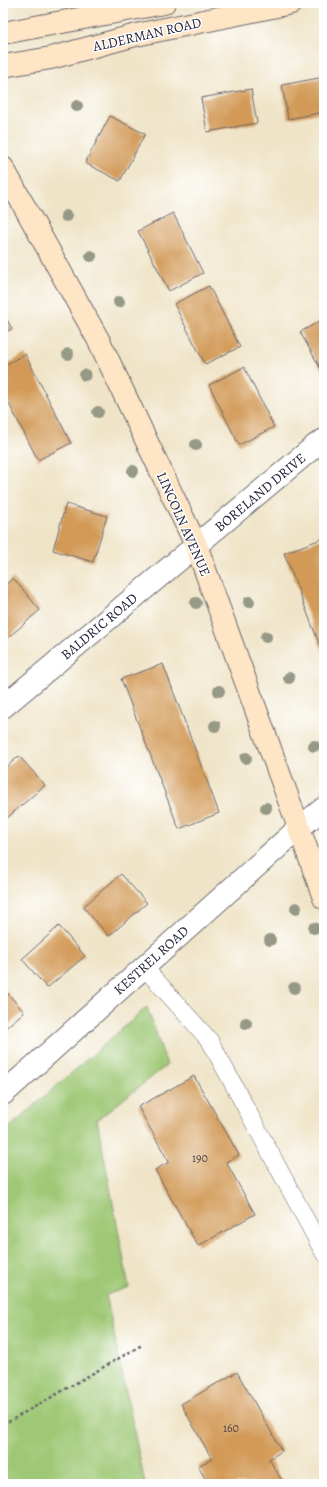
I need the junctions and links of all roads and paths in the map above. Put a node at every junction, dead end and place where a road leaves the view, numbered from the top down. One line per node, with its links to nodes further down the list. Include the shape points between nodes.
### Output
1 (164, 3): 3 (street, ALDERMAN ROAD)
2 (291, 3): 4 (street, ALDERMAN ROAD, via 136,35 51,58)
3 (3, 33)
4 (3, 66)
5 (3, 168): 7 (street, LINCOLN AVENUE, via 99,341)
6 (324, 440): 7 (street, BORELAND DRIVE)
7 (196, 545): 8 (street, BALDRIC ROAD); 10 (street, LINCOLN AVENUE)
8 (3, 707)
9 (324, 808): 10 (street, KESTREL ROAD)
10 (300, 828): 11 (street, LINCOLN AVENUE); 12 (street, KESTREL ROAD)
11 (324, 898)
12 (144, 966): 13 (street, KESTREL ROAD); 14 (lane, via 210,1041)
13 (3, 1094)
14 (324, 1252)
15 (142, 1345): 16 (path)
16 (3, 1425)

